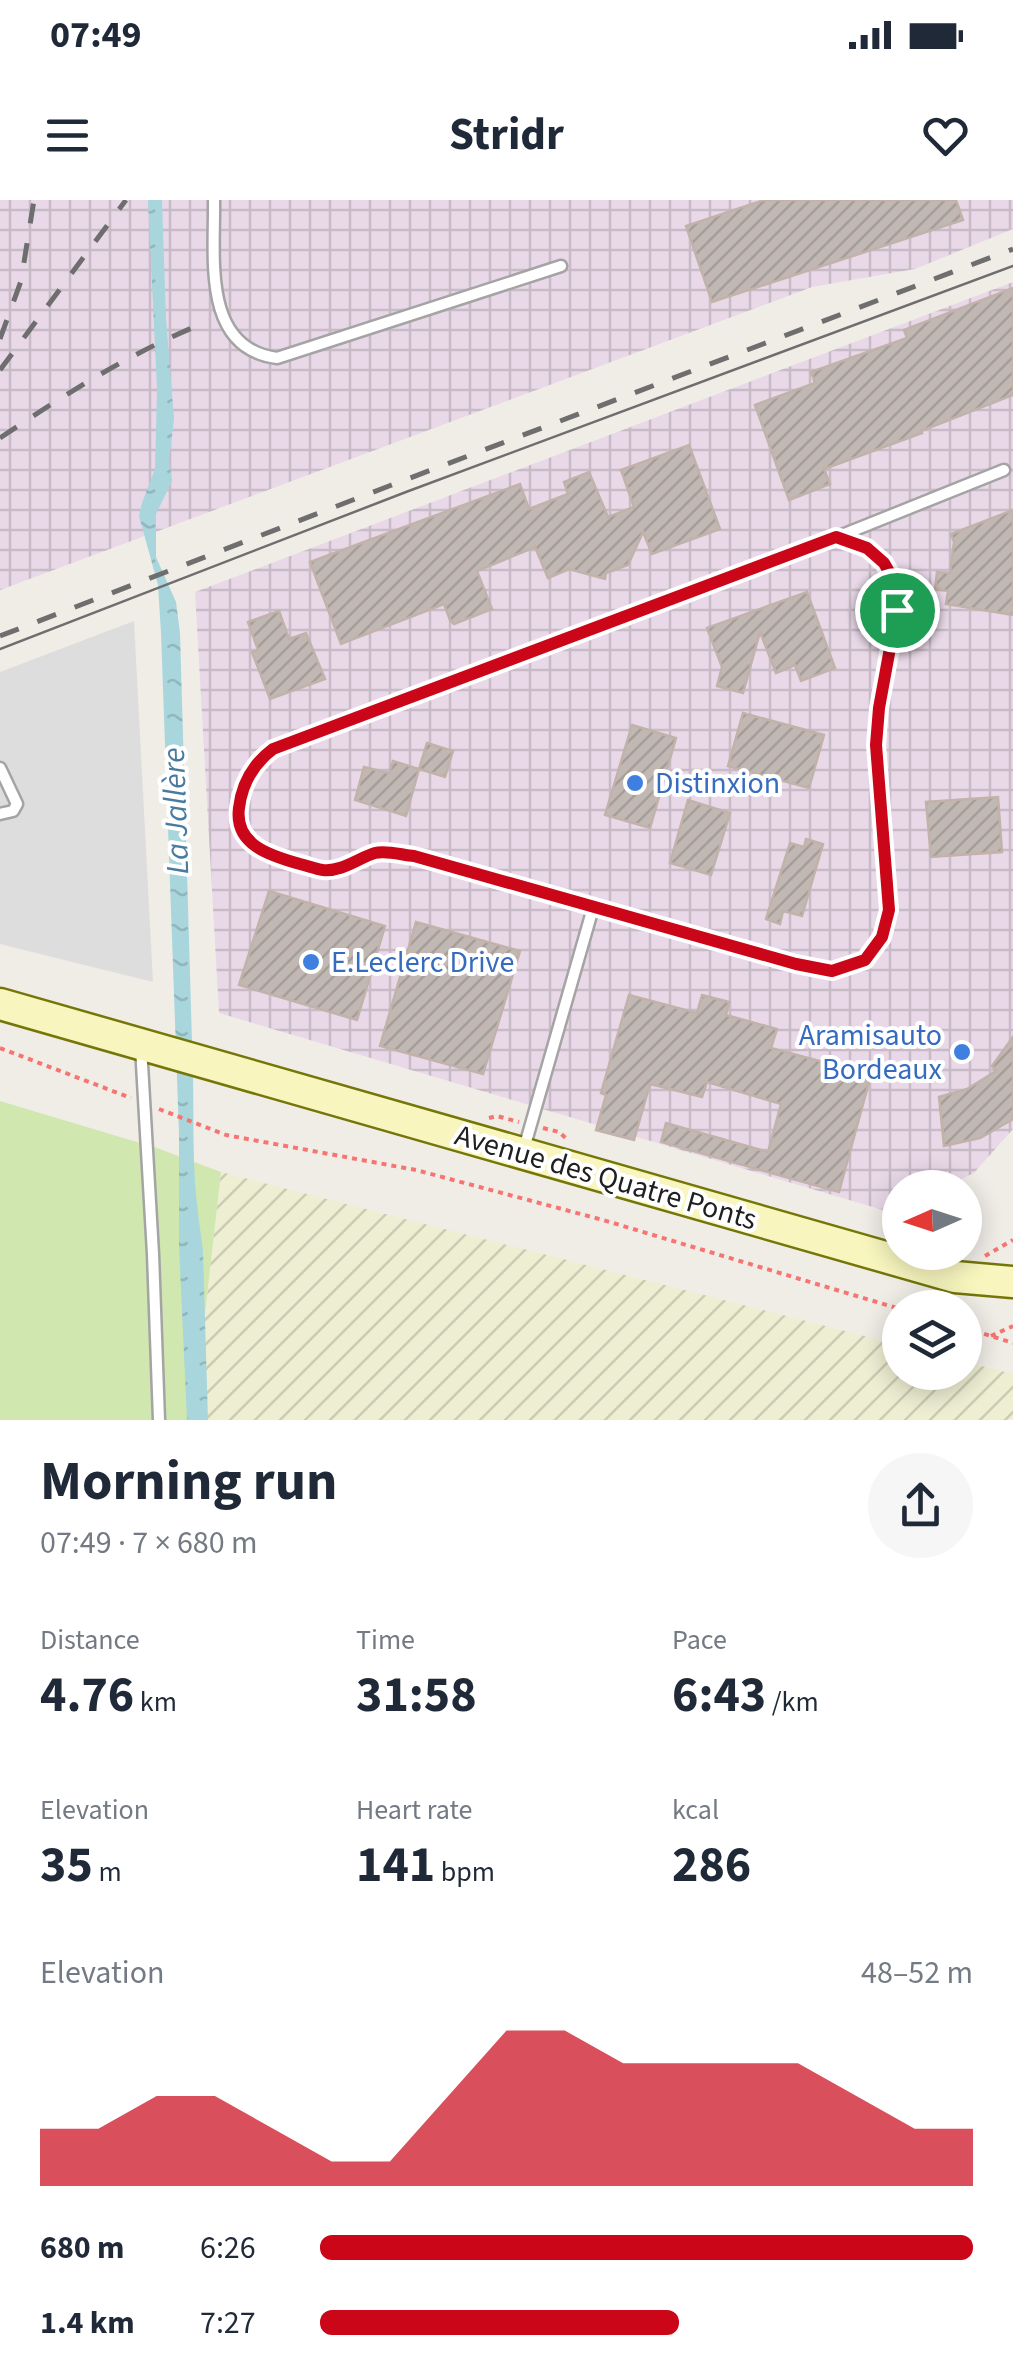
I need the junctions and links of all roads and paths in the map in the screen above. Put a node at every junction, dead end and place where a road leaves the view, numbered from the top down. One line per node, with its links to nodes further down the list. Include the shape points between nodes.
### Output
1 (214, 200): 2 (lane, via 220,314 228,330 262,356 277,358)
2 (561, 266)
3 (1004, 470): 4 (lane)
4 (836, 537): 7 (lane, via 867,548 896,584 876,745 889,910 882,937 865,960 832,971); 7 (lane, via 273,749 260,758 240,796 237,821 248,842 275,857 326,870 378,852 414,856)
5 (0, 768): 6 (lane, via 17,804)
6 (0, 814)
7 (592, 908): 12 (lane)
8 (0, 1004): 10 (main road, Avenue des Quatre Ponts)
9 (0, 1048): 11 (path)
10 (156, 1048): 11 (lane); 12 (main road, Avenue des Quatre Ponts)
11 (149, 1105): 14 (path, via 226,1135 416,1170); 19 (lane)
12 (523, 1153): 13 (main road, Avenue des Quatre Ponts, via 955,1277)
13 (1012, 1281)
14 (882, 1303)
15 (1013, 1326): 17 (path)
16 (982, 1333): 17 (path)
17 (990, 1336): 18 (path)
18 (1013, 1343)
19 (159, 1420)

